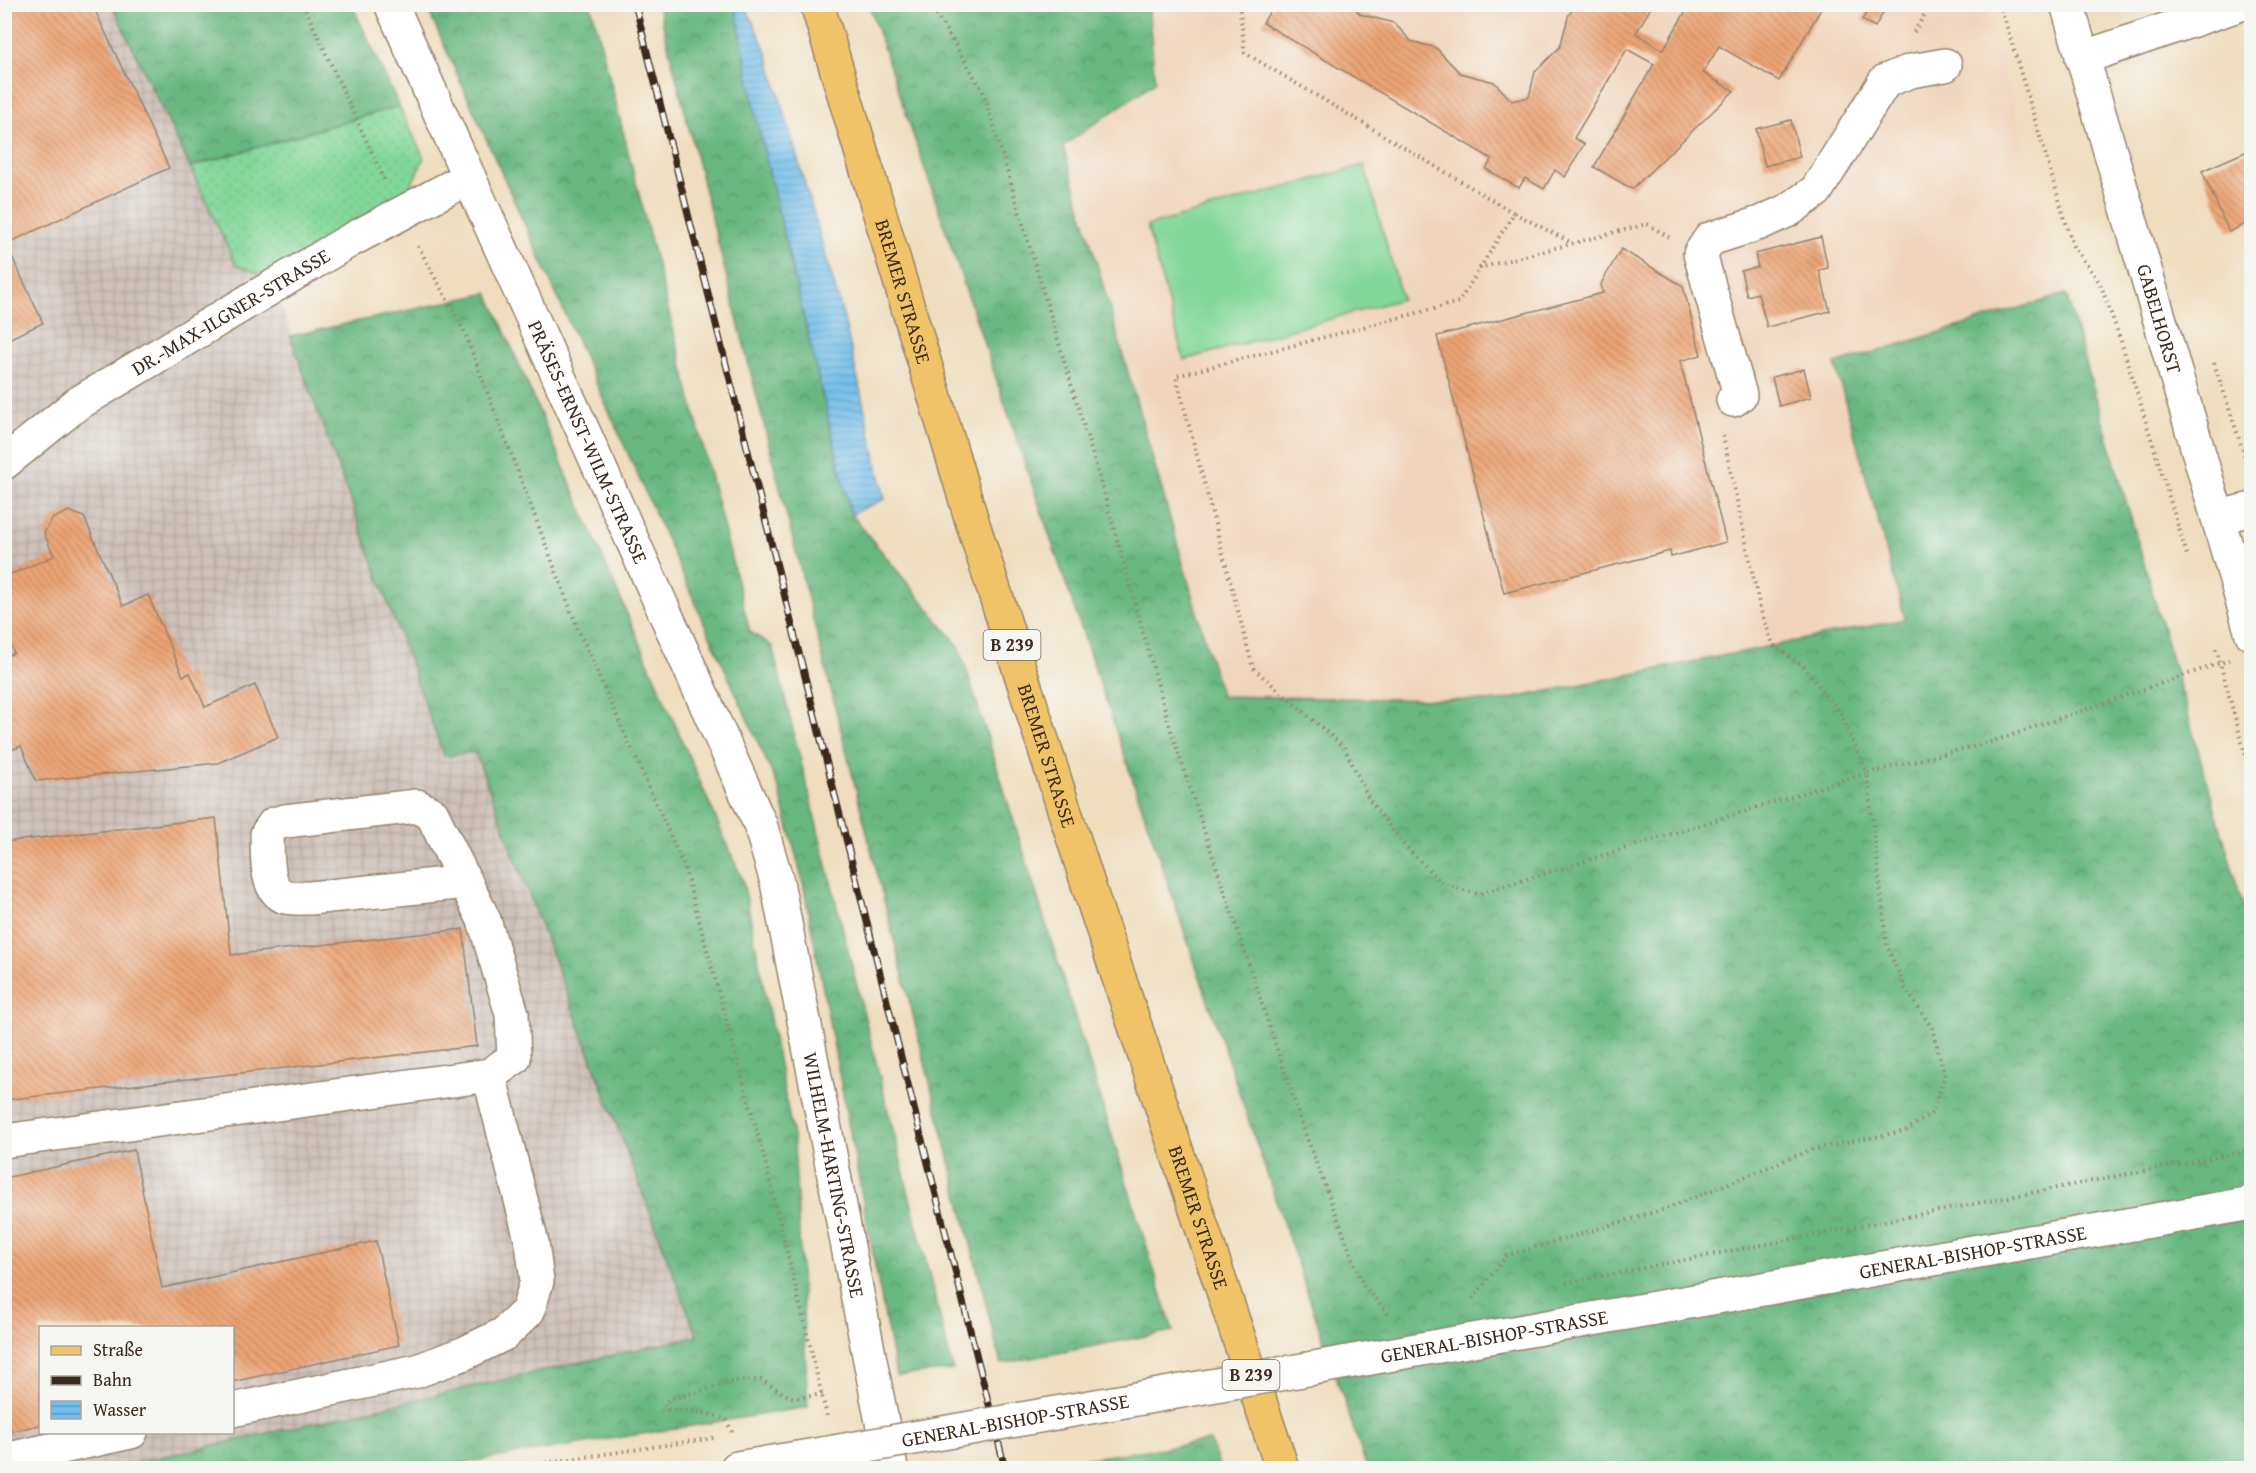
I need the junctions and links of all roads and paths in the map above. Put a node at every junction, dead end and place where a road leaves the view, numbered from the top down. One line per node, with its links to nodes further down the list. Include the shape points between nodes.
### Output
1 (303, 4): 13 (path)
2 (391, 4): 11 (street, PRÄSES-ERNST-WILM-STRASSE)
3 (817, 4): 45 (main road, BREMER STRASSE / B 239, via 972,521)
4 (930, 4): 36 (path, via 983,91 1171,731 1306,1136 1363,1285)
5 (1239, 4): 12 (path, via 1245,52)
6 (2000, 4): 21 (path, via 2073,246 2100,283)
7 (2067, 4): 9 (street, GABELHORST)
8 (2241, 4): 9 (street)
9 (2082, 58): 20 (street, GABELHORST)
10 (1945, 65): 14 (street, via 1885,81 1816,191 1789,210)
11 (468, 178): 13 (street, DR.-MAX-ILGNER-STRASSE); 29 (street, PRÄSES-ERNST-WILM-STRASSE, via 760,824)
12 (1514, 213): 15 (path); 16 (path)
13 (401, 215): 18 (street, DR.-MAX-ILGNER-STRASSE, via 77,404); 37 (path, via 464,331 578,629 684,866 764,1157)
14 (1710, 239): 15 (path, via 1680,243 1647,224); 17 (street, via 1700,254 1740,395)
15 (1573, 244): 16 (path)
16 (1479, 268): 26 (path, via 1459,302 1176,375 1253,668 1344,747 1370,801 1443,884 1479,894)
17 (1733, 400): 26 (path, via 1720,423 1760,608 1773,645 1803,666 1840,713)
18 (4, 463)
19 (2252, 509): 20 (street)
20 (2219, 517): 22 (street, GABELHORST)
21 (2190, 563)
22 (2249, 614)
23 (2214, 641): 25 (path)
24 (2231, 660): 25 (path)
25 (2220, 663): 26 (path, via 1988,743); 27 (path)
26 (1867, 773): 35 (path, via 1887,946 1905,988 1932,1028 1945,1076 1932,1113 1905,1131 1813,1149 1668,1208 1506,1256 1471,1301)
27 (2252, 778)
28 (466, 882): 28 (street, via 432,814 417,806 285,821 274,824 267,834 270,876 276,891 286,897); 30 (street, via 484,920 512,1014 514,1058)
29 (777, 882): 44 (street, WILHELM-HARTING-STRASSE)
30 (489, 1075): 31 (street); 38 (street, via 532,1243 537,1281 528,1311 504,1334 417,1371)
31 (4, 1141)
32 (2252, 1150): 34 (path)
33 (2252, 1203): 40 (street, GENERAL-BISHOP-STRASSE, bridge, via 1308,1369)
34 (1563, 1284)
35 (1483, 1299)
36 (1390, 1316)
37 (823, 1394): 40 (path); 42 (path, via 790,1397 761,1380 736,1381 664,1404 668,1409 726,1419 734,1435)
38 (234, 1410)
39 (122, 1434): 41 (street)
40 (828, 1439): 43 (street, GENERAL-BISHOP-STRASSE)
41 (4, 1461)
42 (510, 1468)
43 (737, 1468)
44 (891, 1468)
45 (1282, 1468)

